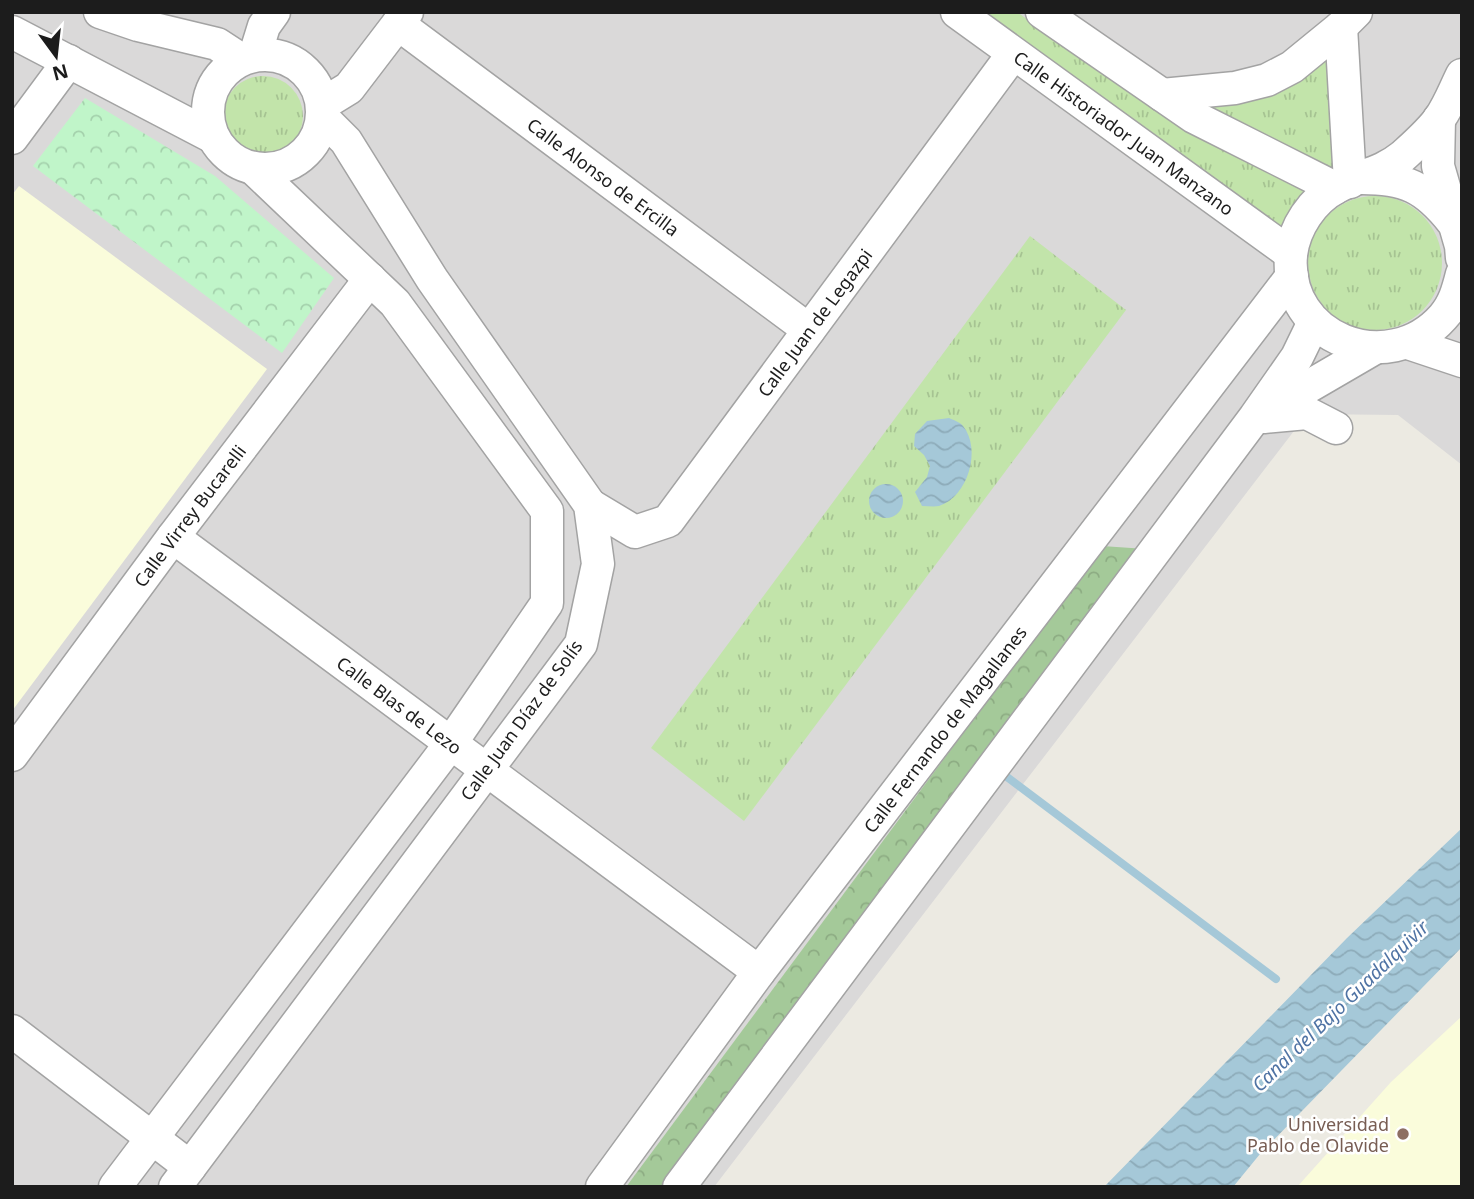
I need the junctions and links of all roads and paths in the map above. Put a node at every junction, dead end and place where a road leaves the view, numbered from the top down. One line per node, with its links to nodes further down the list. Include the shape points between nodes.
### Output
1 (100, 12): 9 (street)
2 (274, 12): 9 (street)
3 (957, 12): 8 (street, Calle Historiador Juan Manzano)
4 (1042, 12): 12 (street)
5 (402, 18): 13 (street, via 349,88); 25 (street, Calle Alonso de Ercilla)
6 (1349, 20): 12 (street, via 1292,67 1267,80); 18 (street)
7 (12, 32): 10 (street)
8 (1013, 54): 21 (street, Calle Historiador Juan Manzano); 25 (street, Calle Juan de Legazpi)
9 (248, 57): 13 (street, via 286,58 311,76); 15 (street, via 217,78 206,106)
10 (69, 61): 15 (street); 16 (street)
11 (1462, 75): 14 (street)
12 (1162, 95): 18 (street, via 1194,117)
13 (323, 111): 17 (street, via 311,148 286,167); 31 (street, Calle Juan Díaz de Solís, via 432,279)
14 (1439, 120): 18 (street, Calle Fernando de Magallanes, via 1381,172); 19 (street, via 1438,166)
15 (211, 136): 17 (street, via 229,158)
16 (12, 138)
17 (255, 170): 22 (street)
18 (1349, 183): 19 (street, via 1389,178 1414,186 1436,201); 21 (street, Calle Fernando de Magallanes, via 1313,205 1298,228)
19 (1452, 222): 20 (street)
20 (1462, 258)
21 (1292, 265): 24 (street, via 1300,301); 36 (street, Calle Fernando de Magallanes)
22 (370, 279): 32 (street, Calle Virrey Bucarelli); 33 (street, via 395,303 547,510 547,603)
23 (1460, 293): 26 (street, via 1428,332)
24 (1314, 322): 27 (street, via 1331,336); 29 (street, via 1297,357)
25 (809, 330): 31 (street, Calle Juan de Legazpi, via 668,521 635,533)
26 (1408, 343): 27 (street); 28 (street)
27 (1373, 349): 29 (street)
28 (1462, 361)
29 (1255, 417): 30 (street, via 1307,414); 42 (street)
30 (1336, 428)
31 (590, 505): 35 (street, Calle Juan Díaz de Solís, via 598,564 581,643)
32 (173, 537): 33 (street, Calle Blas de Lezo); 34 (street, Calle Virrey Bucarelli)
33 (451, 743): 35 (street, Calle Blas de Lezo); 38 (street)
34 (12, 755)
35 (486, 770): 36 (street, Calle Blas de Lezo); 39 (street, Calle Juan Díaz de Solís)
36 (760, 972): 41 (street, Calle Fernando de Magallanes)
37 (12, 1031): 38 (street)
38 (151, 1137): 39 (street); 40 (street)
39 (183, 1177)
40 (115, 1187)
41 (602, 1187)
42 (680, 1187)

